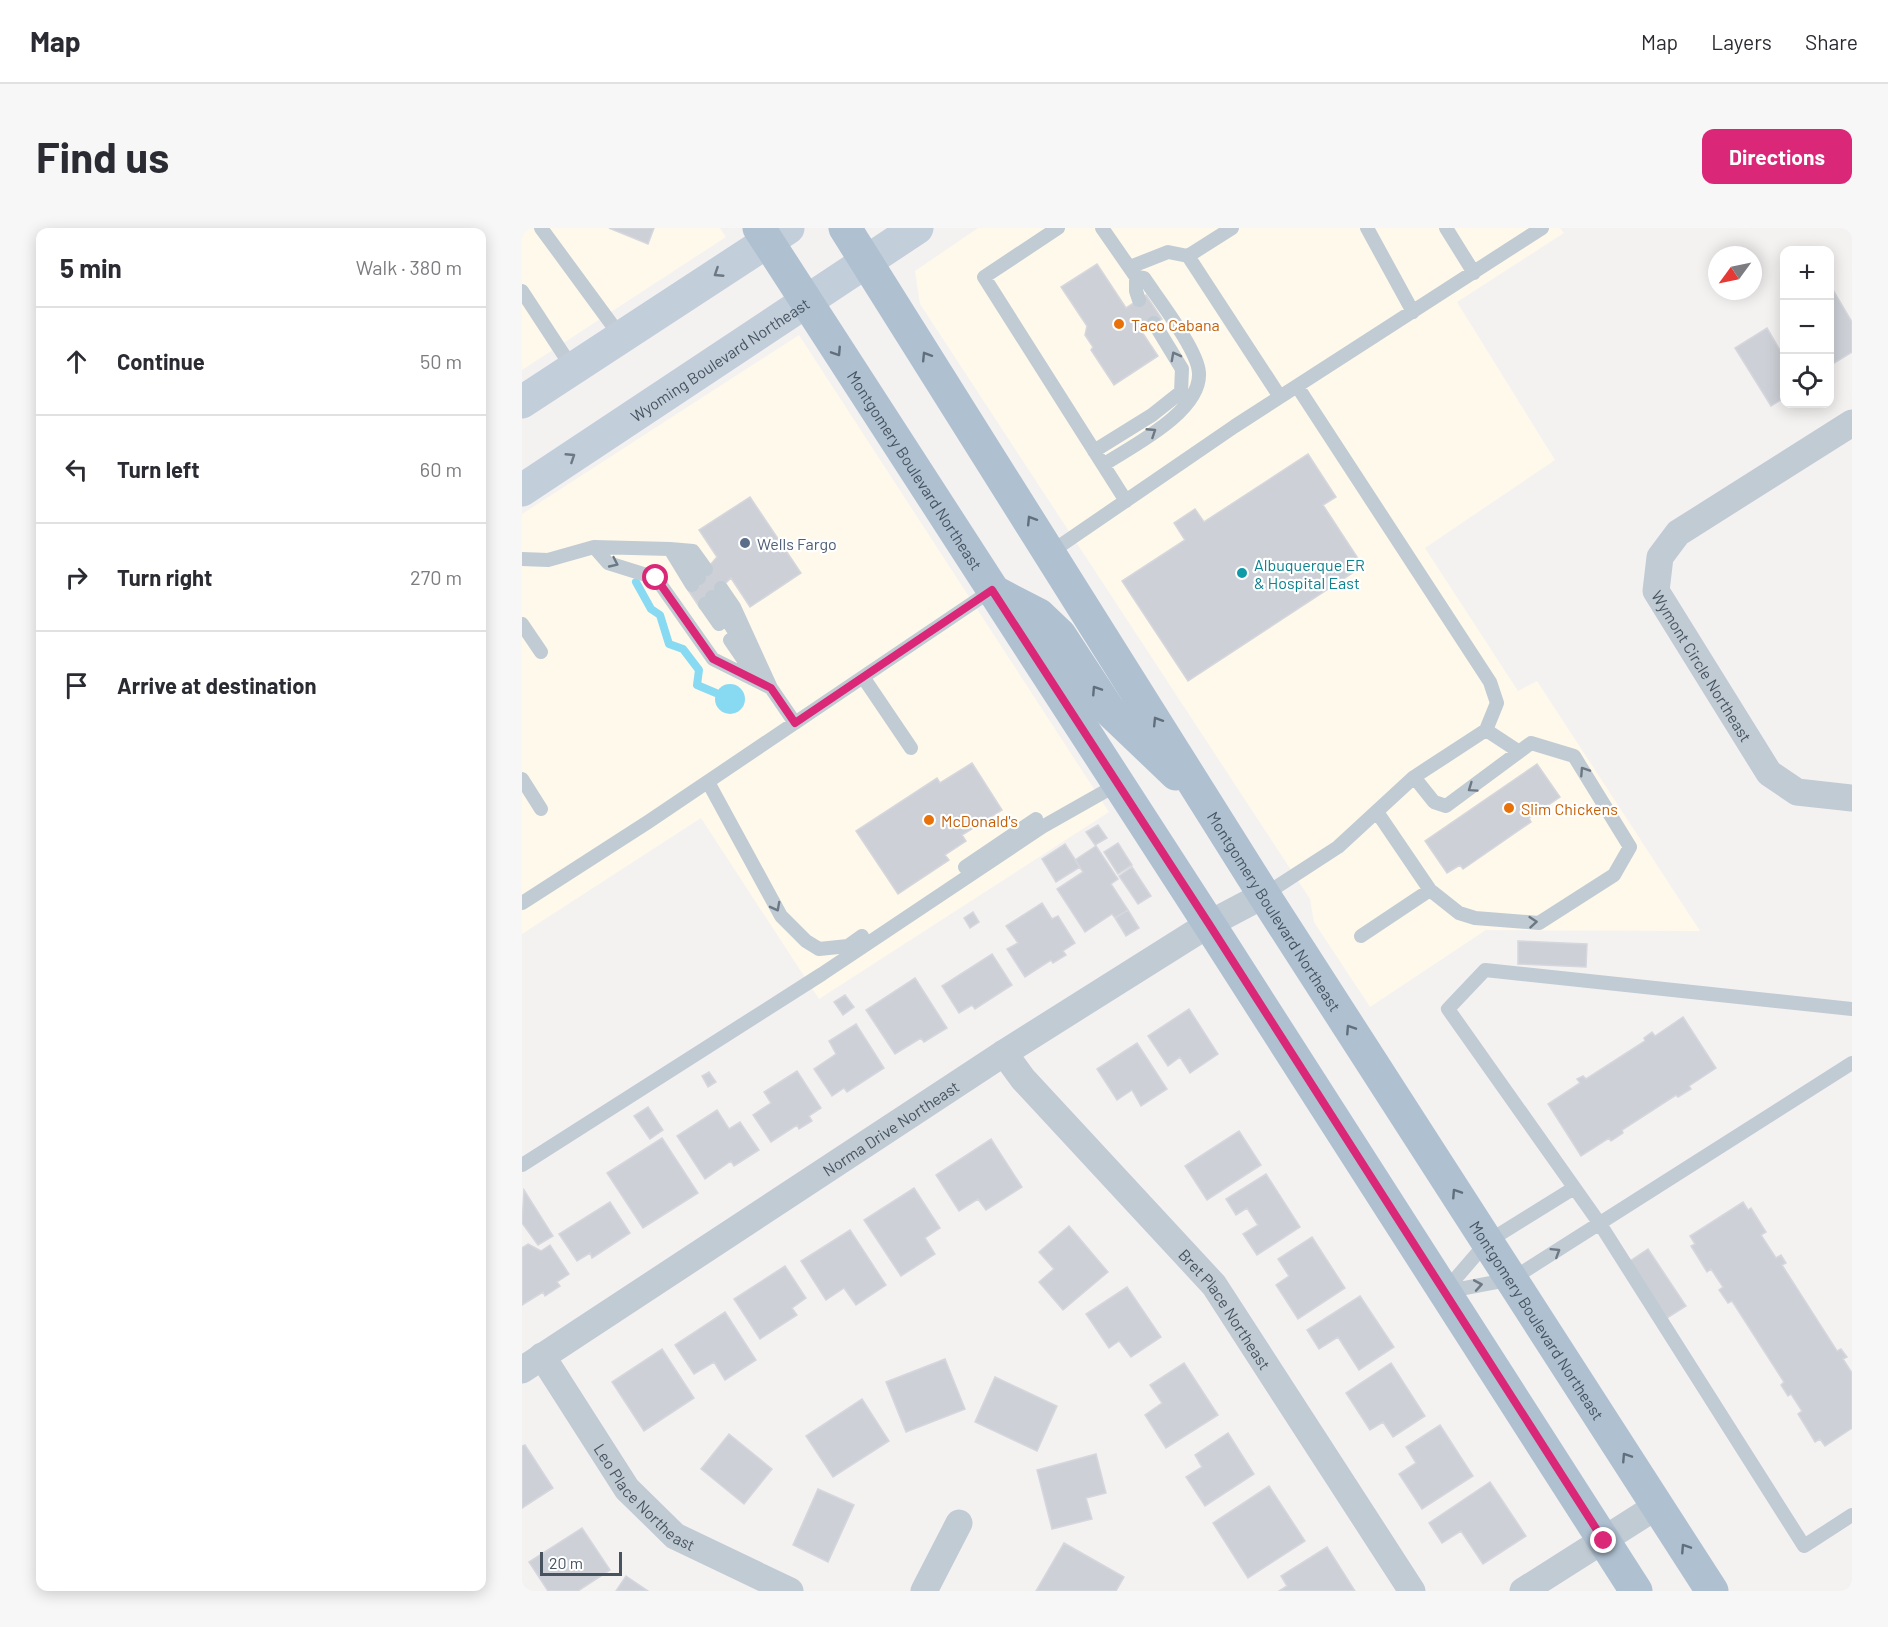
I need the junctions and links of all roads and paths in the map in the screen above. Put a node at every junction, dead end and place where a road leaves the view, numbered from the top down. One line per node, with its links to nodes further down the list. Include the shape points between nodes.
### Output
1 (542, 228): 20 (lane)
2 (845, 228): 12 (main road, Montgomery Boulevard Northeast)
3 (916, 228): 12 (main road, Wyoming Boulevard Northeast)
4 (1058, 228): 26 (lane, via 984,277)
5 (1102, 228): 13 (lane)
6 (1232, 228): 11 (lane)
7 (1367, 228): 18 (lane)
8 (1447, 228): 14 (lane)
9 (1542, 228): 14 (lane)
10 (771, 233): 17 (main road, Montgomery Boulevard Northeast); 20 (main road, one-way to 20)
11 (1188, 256): 13 (lane, via 1168,252); 23 (lane)
12 (866, 262): 17 (main road, Wyoming Boulevard Northeast); 32 (main road, Montgomery Boulevard Northeast, one-way to 12)
13 (1133, 272): 16 (lane); 27 (lane, one-way to 13, via 1173,419 1195,396 1199,373 1183,336 1144,278)
14 (1474, 273): 18 (lane)
15 (522, 291): 21 (lane)
16 (1139, 300)
17 (805, 303): 28 (main road, Wyoming Boulevard Northeast, one-way to 17); 34 (main road, Montgomery Boulevard Northeast, one-way to 34)
18 (1413, 312): 22 (lane)
19 (1154, 323): 26 (lane, one-way to 19, via 1181,392 1182,369)
20 (621, 337): 21 (main road)
21 (573, 369): 24 (main road)
22 (1297, 386): 23 (lane); 40 (lane, via 1490,682 1497,703)
23 (1280, 397): 29 (lane)
24 (522, 402)
25 (1852, 423): 47 (street, Wymont Circle Northeast, via 1678,533 1660,557 1656,591 1769,773 1797,792)
26 (1094, 451): 27 (lane)
27 (1103, 465): 29 (lane)
28 (522, 490)
29 (1126, 501): 32 (lane)
30 (594, 547): 31 (lane); 33 (lane, via 548,560); 38 (lane, one-way to 38, via 608,563 656,578 713,659)
31 (671, 550): 31 (lane, via 693,550 699,577)
32 (1051, 552): 48 (main road, Montgomery Boulevard Northeast, one-way to 32)
33 (522, 559)
34 (992, 590): 37 (lane); 46 (main road, Montgomery Boulevard Northeast); 48 (main road, one-way to 34, via 1109,710 1060,635 1039,615)
35 (522, 624): 36 (lane)
36 (541, 652)
37 (863, 677): 39 (lane); 41 (lane)
38 (765, 685): 38 (lane, via 712,596 734,607); 39 (lane)
39 (795, 723): 45 (lane)
40 (1486, 730): 42 (lane); 43 (lane)
41 (911, 748)
42 (1518, 751): 43 (lane, one-way to 43, via 1446,806 1434,802); 52 (lane, one-way to 42, via 1459,913 1475,918 1539,923 1614,875 1630,847 1574,756 1531,743)
43 (1414, 777): 50 (lane)
44 (522, 779): 49 (lane)
45 (708, 782): 51 (lane, one-way to 51, via 781,916 819,949 848,946); 54 (lane)
46 (1118, 784): 55 (main road, Montgomery Boulevard Northeast); 60 (lane, via 1042,827 822,974)
47 (1852, 798)
48 (1210, 806): 53 (main road, Montgomery Boulevard Northeast)
49 (541, 809)
50 (1377, 812): 52 (lane); 53 (lane, via 1338,847)
51 (1036, 819)
52 (1430, 890): 56 (lane)
53 (1264, 895): 55 (street, Norma Drive Northeast); 63 (main road, Montgomery Boulevard Northeast, one-way to 53)
54 (522, 903)
55 (1209, 924): 58 (street, Norma Drive Northeast); 65 (main road, Montgomery Boulevard Northeast)
56 (1361, 936)
57 (1852, 1009): 61 (lane, via 1485,970 1448,1009)
58 (1004, 1053): 66 (street, Norma Drive Northeast); 73 (street, Bret Place Northeast, via 1023,1079 1214,1286)
59 (1852, 1063): 62 (lane)
60 (522, 1165)
61 (1574, 1188): 62 (lane); 63 (lane)
62 (1600, 1224): 64 (lane, one-way to 62); 68 (lane, via 1804,1546)
63 (1487, 1242): 64 (main road, Montgomery Boulevard Northeast); 65 (lane)
64 (1512, 1279): 65 (lane, one-way to 64); 67 (main road, Montgomery Boulevard Northeast, one-way to 64)
65 (1444, 1292): 70 (main road, Montgomery Boulevard Northeast)
66 (532, 1363): 71 (street, Leo Place Northeast, via 627,1489 675,1536)
67 (1657, 1506): 70 (street); 76 (main road, Montgomery Boulevard Northeast, one-way to 67)
68 (1852, 1515)
69 (959, 1523): 72 (street)
70 (1604, 1541): 74 (street); 75 (main road, Montgomery Boulevard Northeast)
71 (790, 1591)
72 (924, 1591)
73 (1412, 1591)
74 (1523, 1591)
75 (1636, 1591)
76 (1712, 1591)

